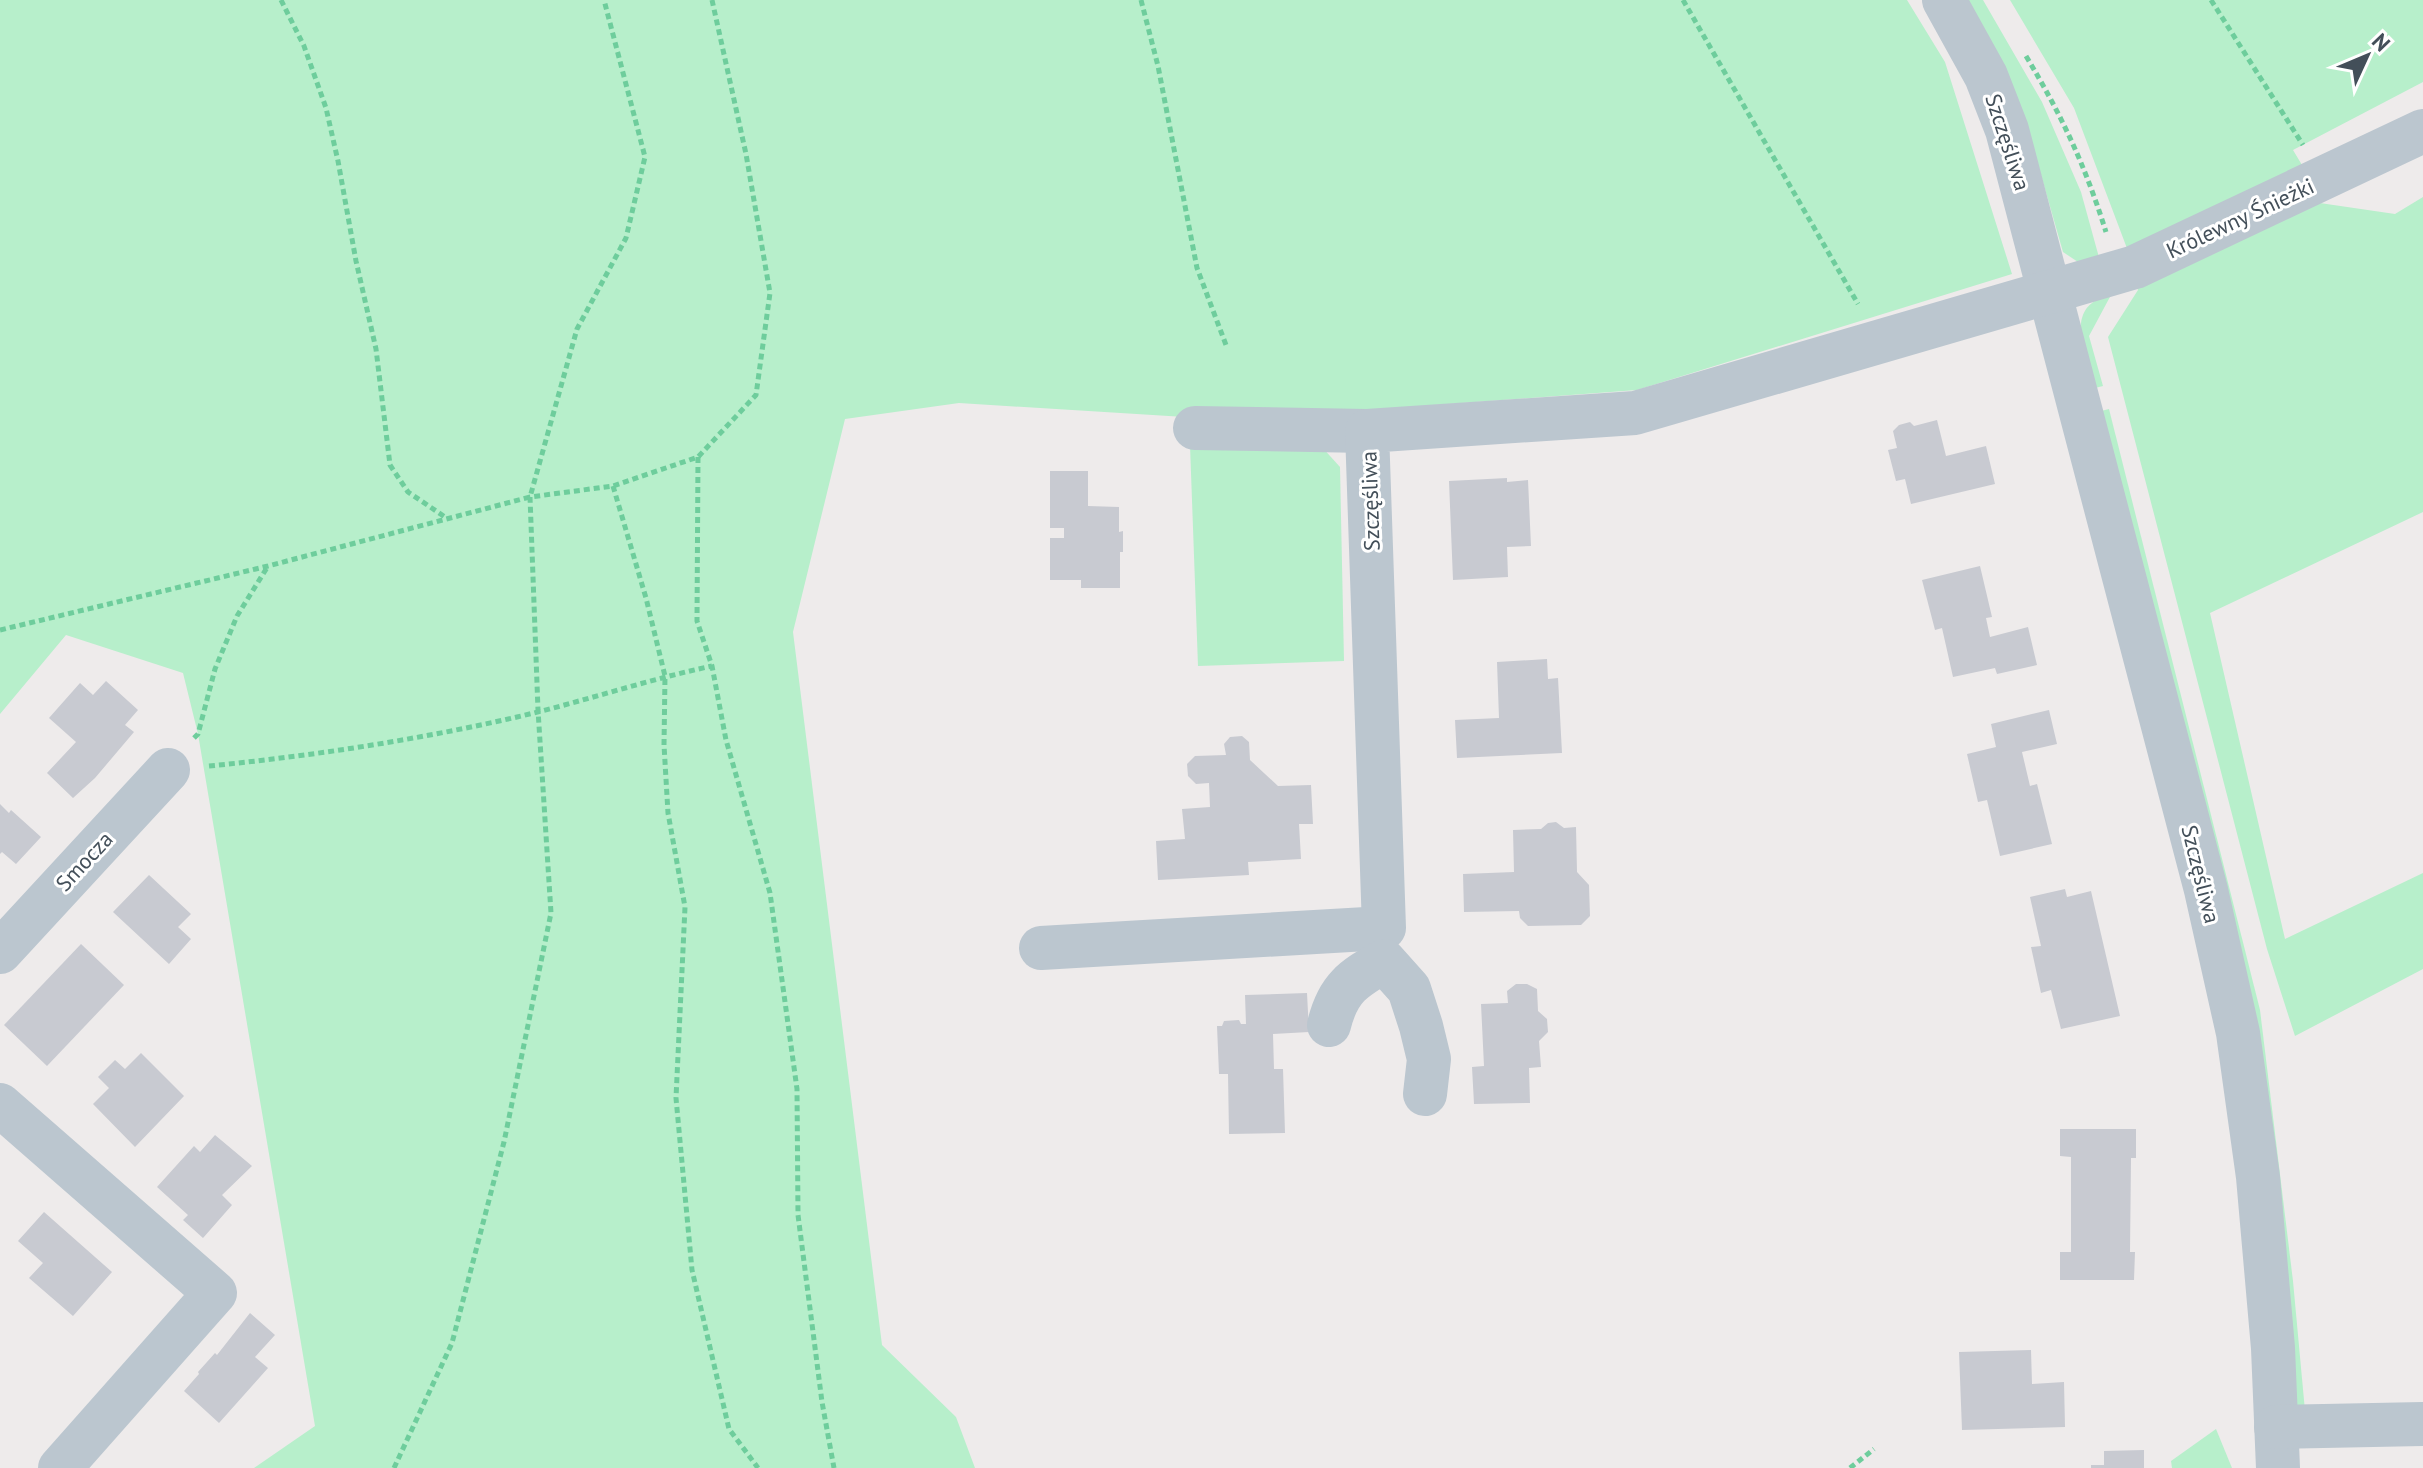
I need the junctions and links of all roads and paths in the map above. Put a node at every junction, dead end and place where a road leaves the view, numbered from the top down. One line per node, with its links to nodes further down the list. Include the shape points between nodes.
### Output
1 (281, 0): 20 (path, via 304,46 332,134 376,349 390,465 408,492)
2 (604, 0): 19 (path, via 645,157 626,238 577,329)
3 (712, 0): 17 (path, via 770,293 756,395)
4 (1141, 0): 14 (path, via 1197,268)
5 (1683, 0): 13 (path)
6 (1944, 0): 12 (street, Szczęśliwa, via 1997,101)
7 (2211, 0): 10 (path)
8 (2023, 51): 11 (path, via 2069,131)
9 (2423, 131): 10 (street, Królewny Śnieżki)
10 (2327, 178): 12 (street, Królewny Śnieżki, via 2135,267)
11 (2109, 242)
12 (2051, 293): 13 (street, Szczęśliwa); 34 (street, Szczęśliwa, via 2203,875 2238,1033 2258,1177)
13 (1882, 341): 16 (street, Szczęśliwa, via 1635,413)
14 (1226, 345)
15 (1195, 428): 16 (street)
16 (1367, 431): 27 (street, Szczęśliwa)
17 (698, 457): 18 (path); 23 (path, via 697,621)
18 (613, 486): 19 (path); 24 (path)
19 (530, 497): 20 (path); 25 (path)
20 (446, 518): 21 (path)
21 (268, 566): 22 (path); 26 (path, via 237,616 215,669 198,734)
22 (0, 630)
23 (712, 666): 24 (path); 39 (path, via 726,740 770,893 797,1089 798,1215)
24 (665, 676): 25 (path); 38 (path, via 668,813 685,907 676,1098 692,1270 729,1429)
25 (538, 710): 26 (path, via 298,757); 37 (path, via 551,913 504,1142 452,1343)
26 (168, 770): 29 (street, Smocza)
27 (1384, 945): 28 (street); 30 (street, via 1342,992); 31 (street, via 1409,989 1421,1026 1429,1059)
28 (1041, 948)
29 (0, 952)
30 (1329, 1025)
31 (1425, 1094)
32 (0, 1105): 36 (street, via 215,1293)
33 (2423, 1424): 34 (street)
34 (2277, 1448)
35 (1874, 1449): 40 (path)
36 (60, 1468)
37 (394, 1468)
38 (758, 1468)
39 (834, 1468)
40 (1850, 1468)

